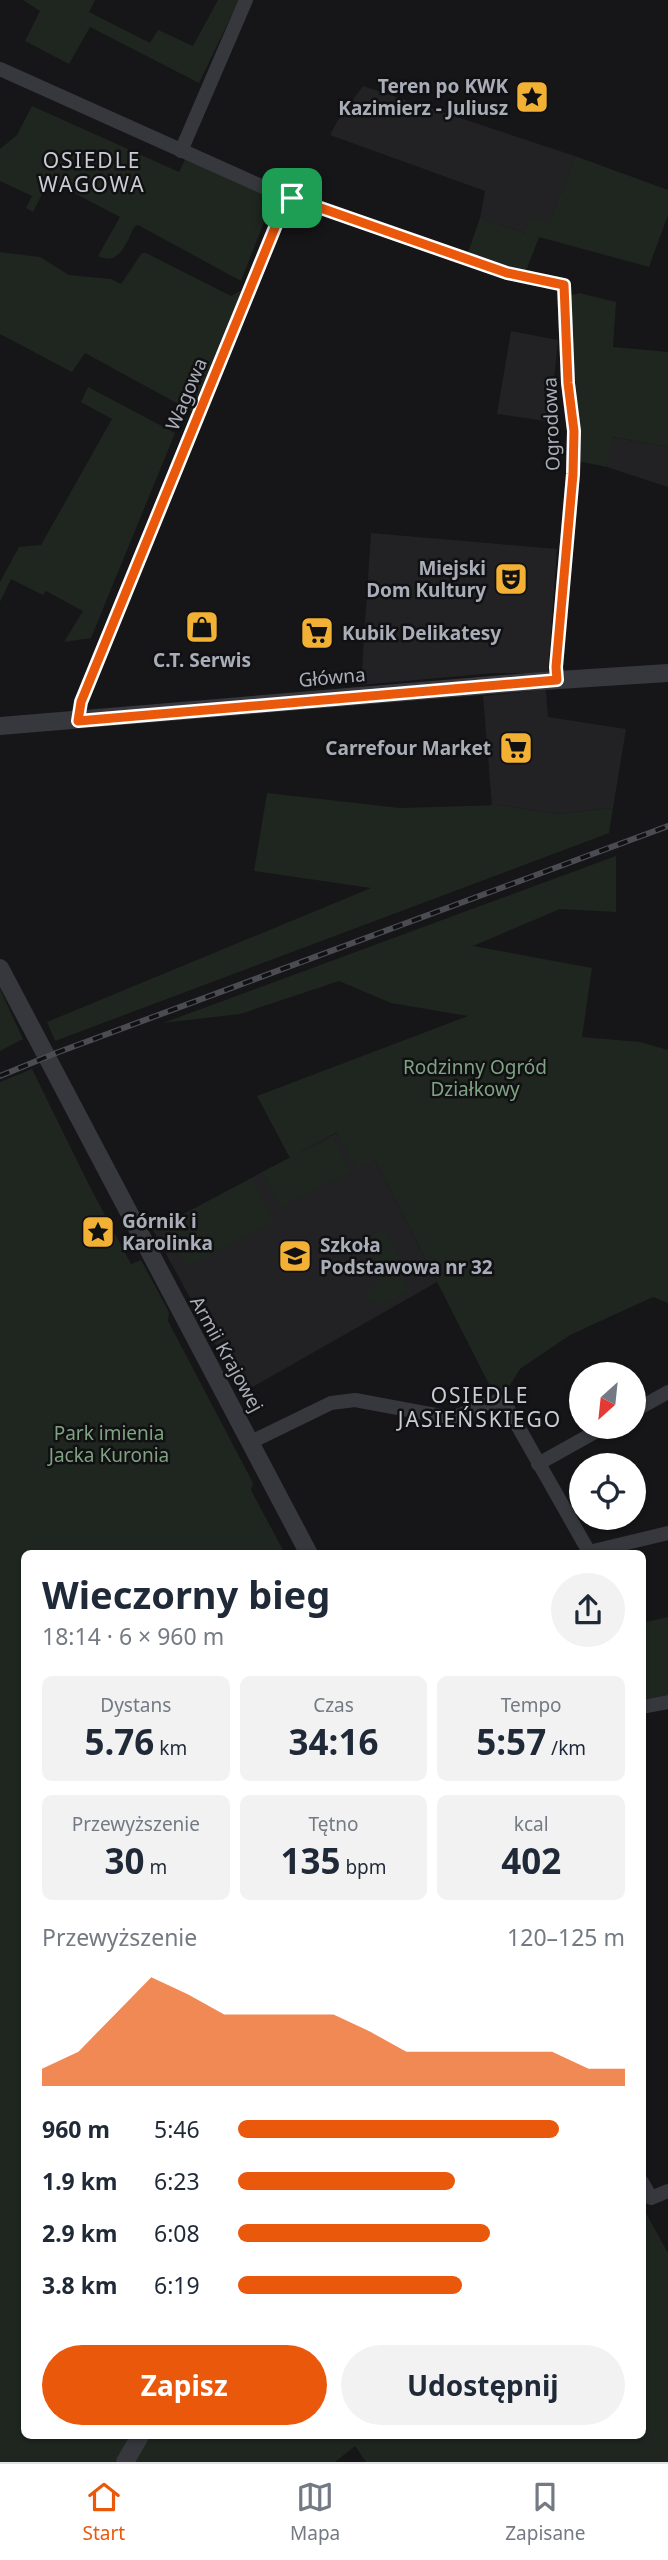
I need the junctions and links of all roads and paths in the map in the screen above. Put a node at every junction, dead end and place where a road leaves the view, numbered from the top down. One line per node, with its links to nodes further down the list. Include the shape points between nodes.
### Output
1 (246, 0): 3 (street)
2 (0, 69): 3 (street)
3 (181, 151): 4 (street)
4 (292, 198): 6 (street, Ogrodowa, via 507,273 564,285 574,431); 7 (street, Wagowa, via 283,208 189,436 81,702)
5 (668, 673): 6 (street, Główna)
6 (557, 680): 7 (street, Główna)
7 (78, 721): 8 (street, Główna)
8 (0, 726)
9 (0, 968): 13 (street, Armii Krajowej)
10 (668, 1392): 11 (street)
11 (646, 1404)
12 (583, 1439): 14 (street)
13 (251, 1442): 14 (street, via 342,1401 441,1416 457,1416 496,1401 507,1407); 16 (street, Armii Krajowej)
14 (538, 1464): 17 (street)
15 (668, 1533): 18 (street)
16 (307, 1550)
17 (588, 1550)
18 (597, 1550)
19 (668, 1702): 20 (street)
20 (646, 1706)
21 (646, 2190): 22 (street, via 651,2199)
22 (668, 2191)
23 (139, 2439): 24 (street)
24 (125, 2462)

